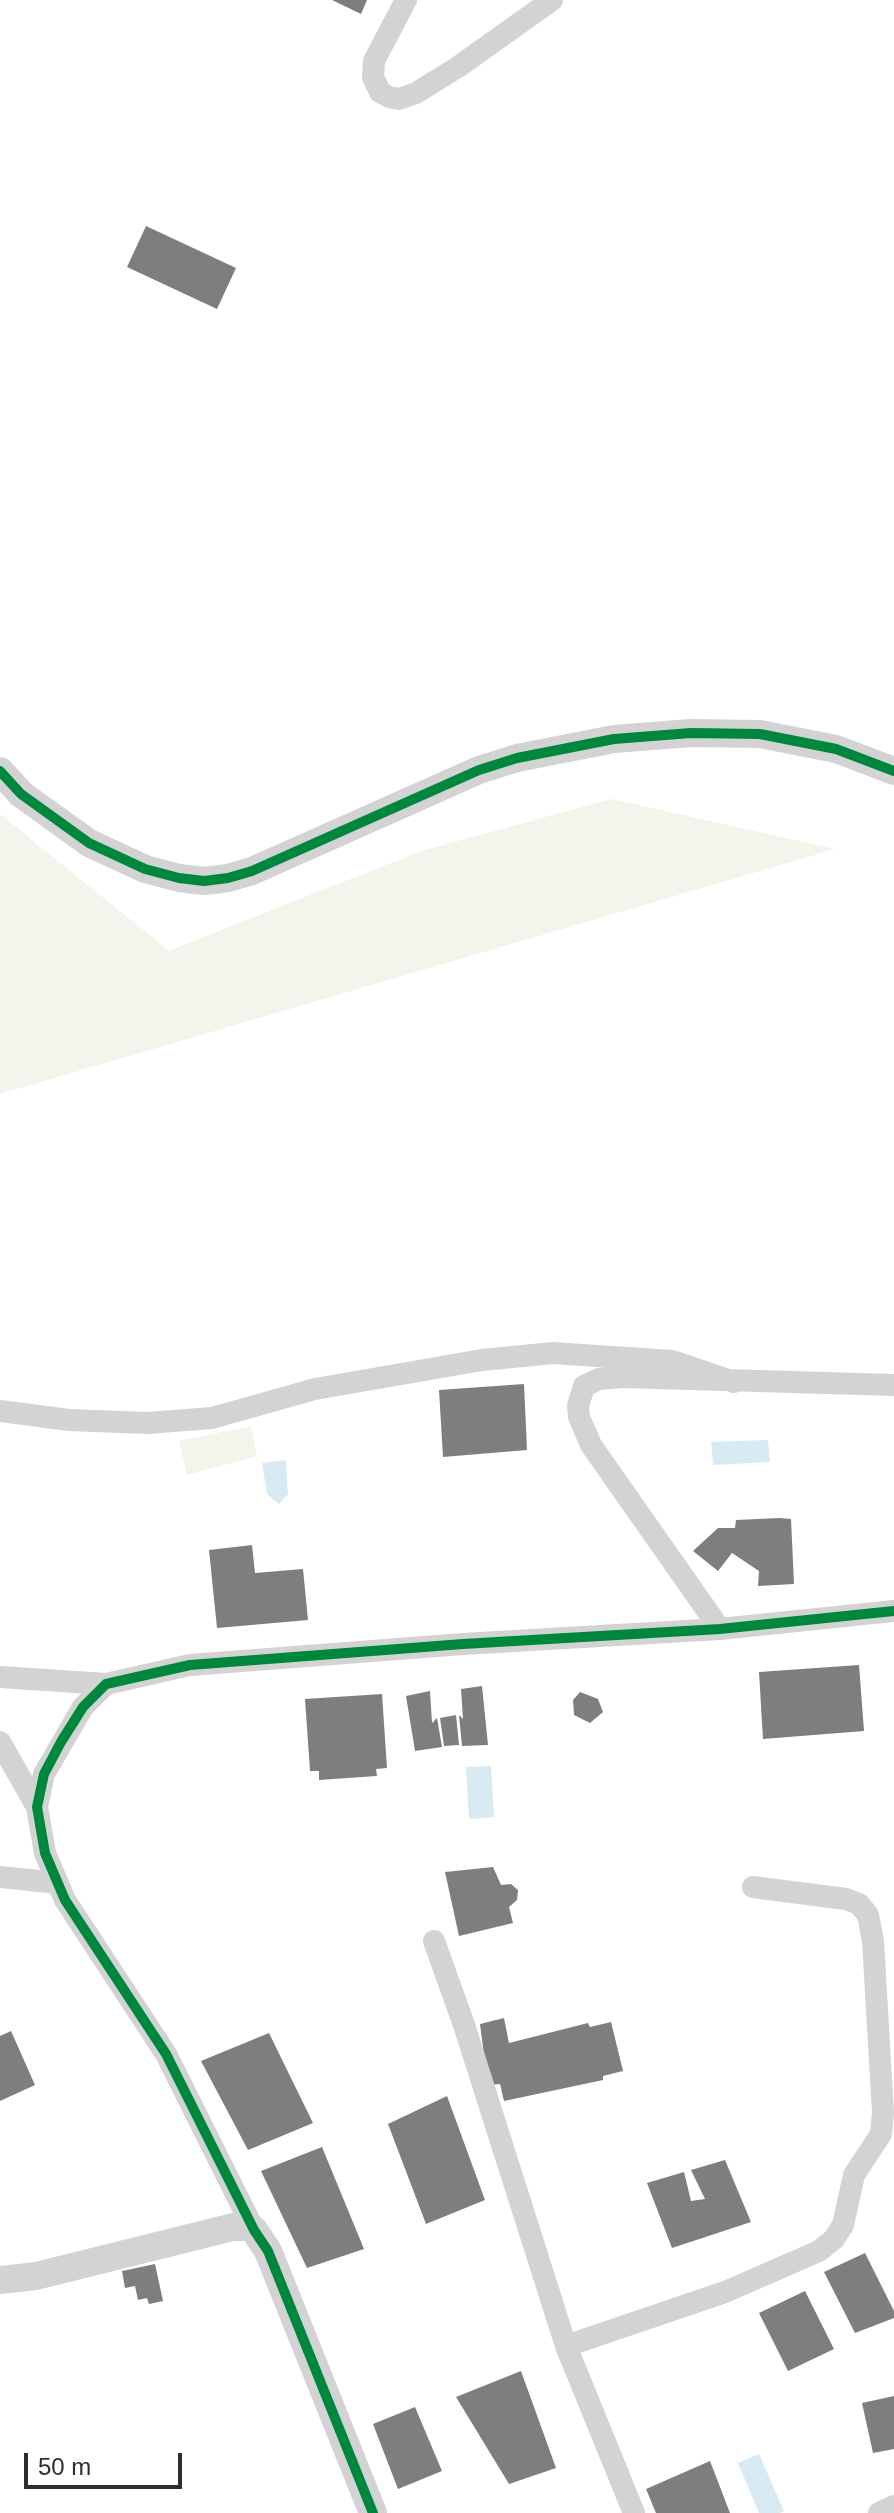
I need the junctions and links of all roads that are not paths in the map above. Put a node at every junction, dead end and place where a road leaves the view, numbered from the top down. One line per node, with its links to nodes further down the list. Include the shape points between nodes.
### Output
1 (406, 0): 2 (street, via 374,61 373,77 380,92 399,99 458,67)
2 (552, 0)
3 (0, 771): 4 (street, via 21,794 89,843 145,869 204,881 252,871 479,770 614,739 760,734 836,749)
4 (894, 771)
5 (734, 1382): 6 (street); 7 (street, via 672,1361 553,1353 315,1389 212,1418 147,1423); 9 (street, via 599,1379 584,1386 578,1406 591,1445)
6 (894, 1385)
7 (0, 1411)
8 (894, 1611): 9 (street)
9 (720, 1629): 11 (street, via 190,1665)
10 (0, 1677): 11 (street)
11 (106, 1684): 13 (street, via 83,1707 61,1742 44,1774)
12 (0, 1742): 13 (street)
13 (37, 1807): 15 (street)
14 (0, 1877): 15 (street)
15 (57, 1883): 18 (street, via 166,2054)
16 (753, 1887): 20 (street, via 846,1899 868,1915 881,2134 854,2175 843,2225 819,2251 725,2292)
17 (434, 1941): 20 (street)
18 (254, 2230): 19 (street, via 233,2227 36,2276); 22 (street, via 268,2251)
19 (0, 2280)
20 (566, 2346): 23 (street)
21 (894, 2506): 24 (street)
22 (373, 2513)
23 (634, 2513)
24 (879, 2513)

